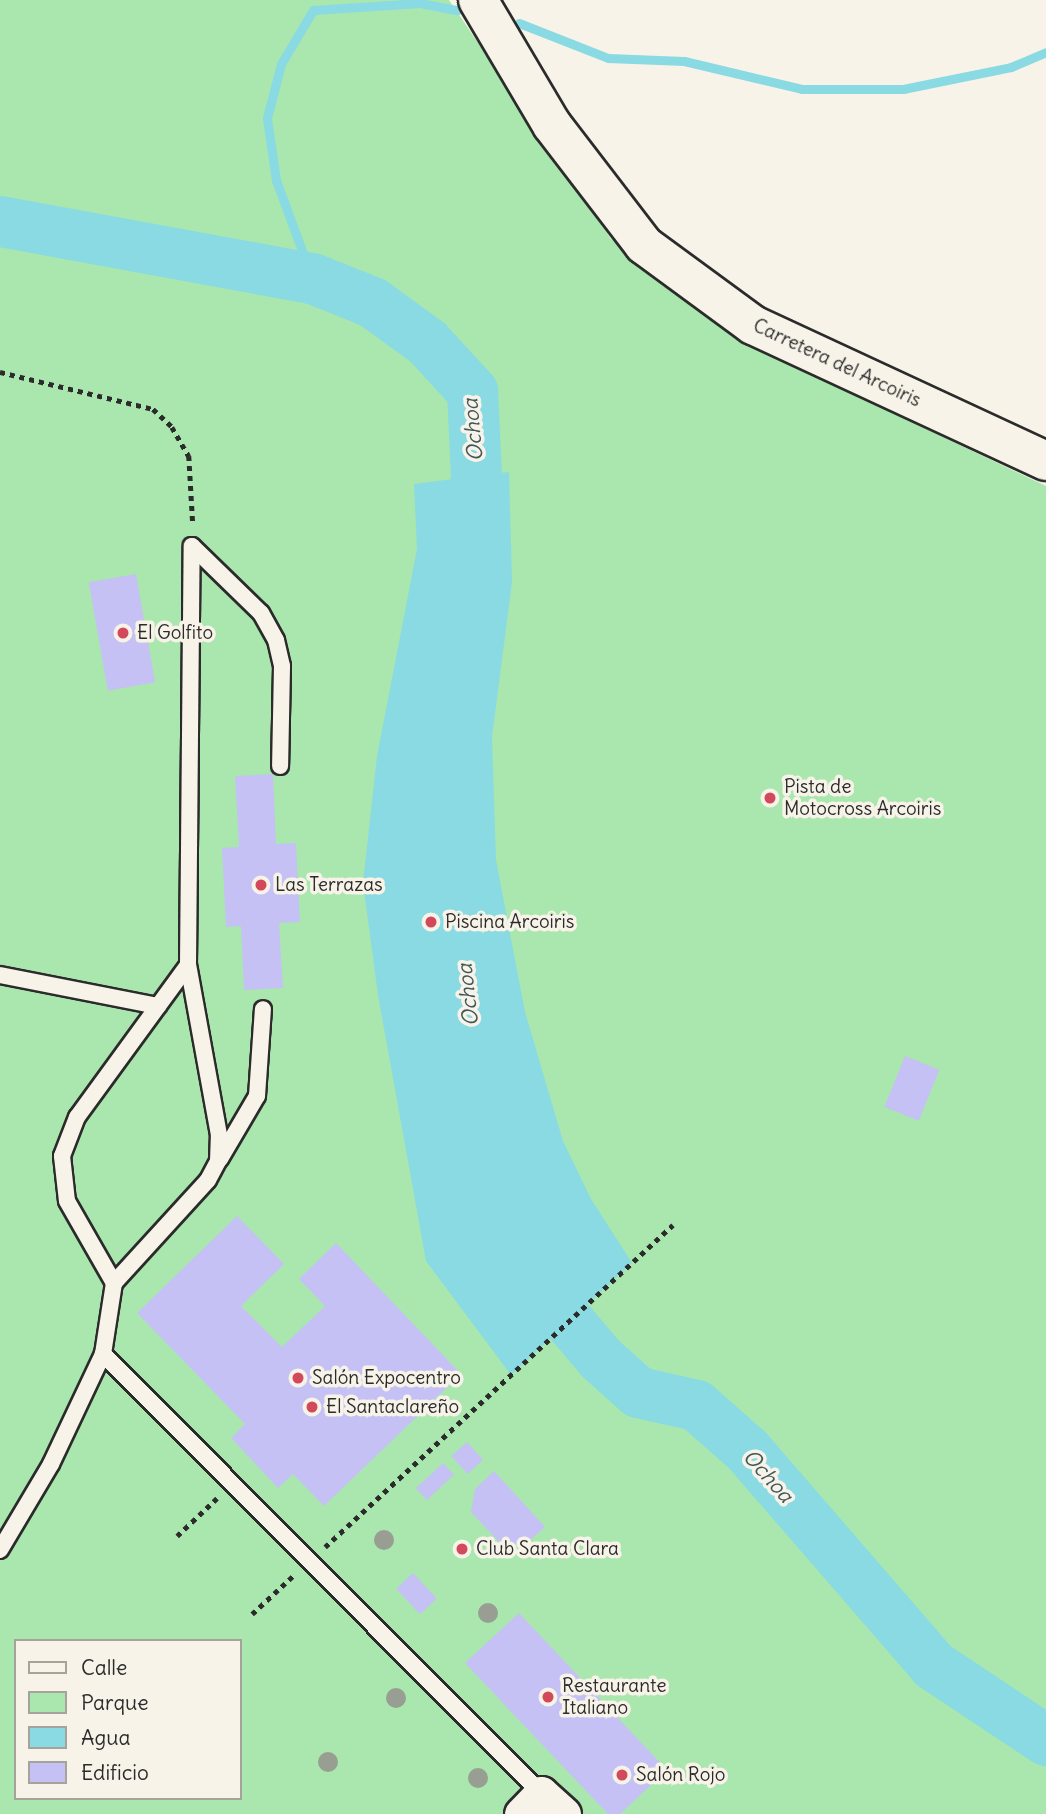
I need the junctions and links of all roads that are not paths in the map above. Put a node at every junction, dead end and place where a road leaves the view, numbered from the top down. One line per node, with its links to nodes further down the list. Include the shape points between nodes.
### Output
1 (478, 0): 2 (street, Carretera del Arcoiris, via 552,125 644,245 753,326)
2 (1046, 461)
3 (280, 766): 4 (lane, via 282,666 276,640 261,613 192,547)
4 (188, 965): 6 (lane); 8 (lane, via 219,1135)
5 (0, 975): 6 (lane)
6 (158, 1006): 9 (lane, via 77,1117 62,1156 67,1200)
7 (264, 1009): 8 (lane, via 257,1096)
8 (218, 1161): 9 (lane, via 208,1180)
9 (114, 1283): 10 (lane)
10 (103, 1354): 11 (lane, via 51,1464); 12 (lane, via 309,1561)
11 (0, 1550)
12 (542, 1807)

